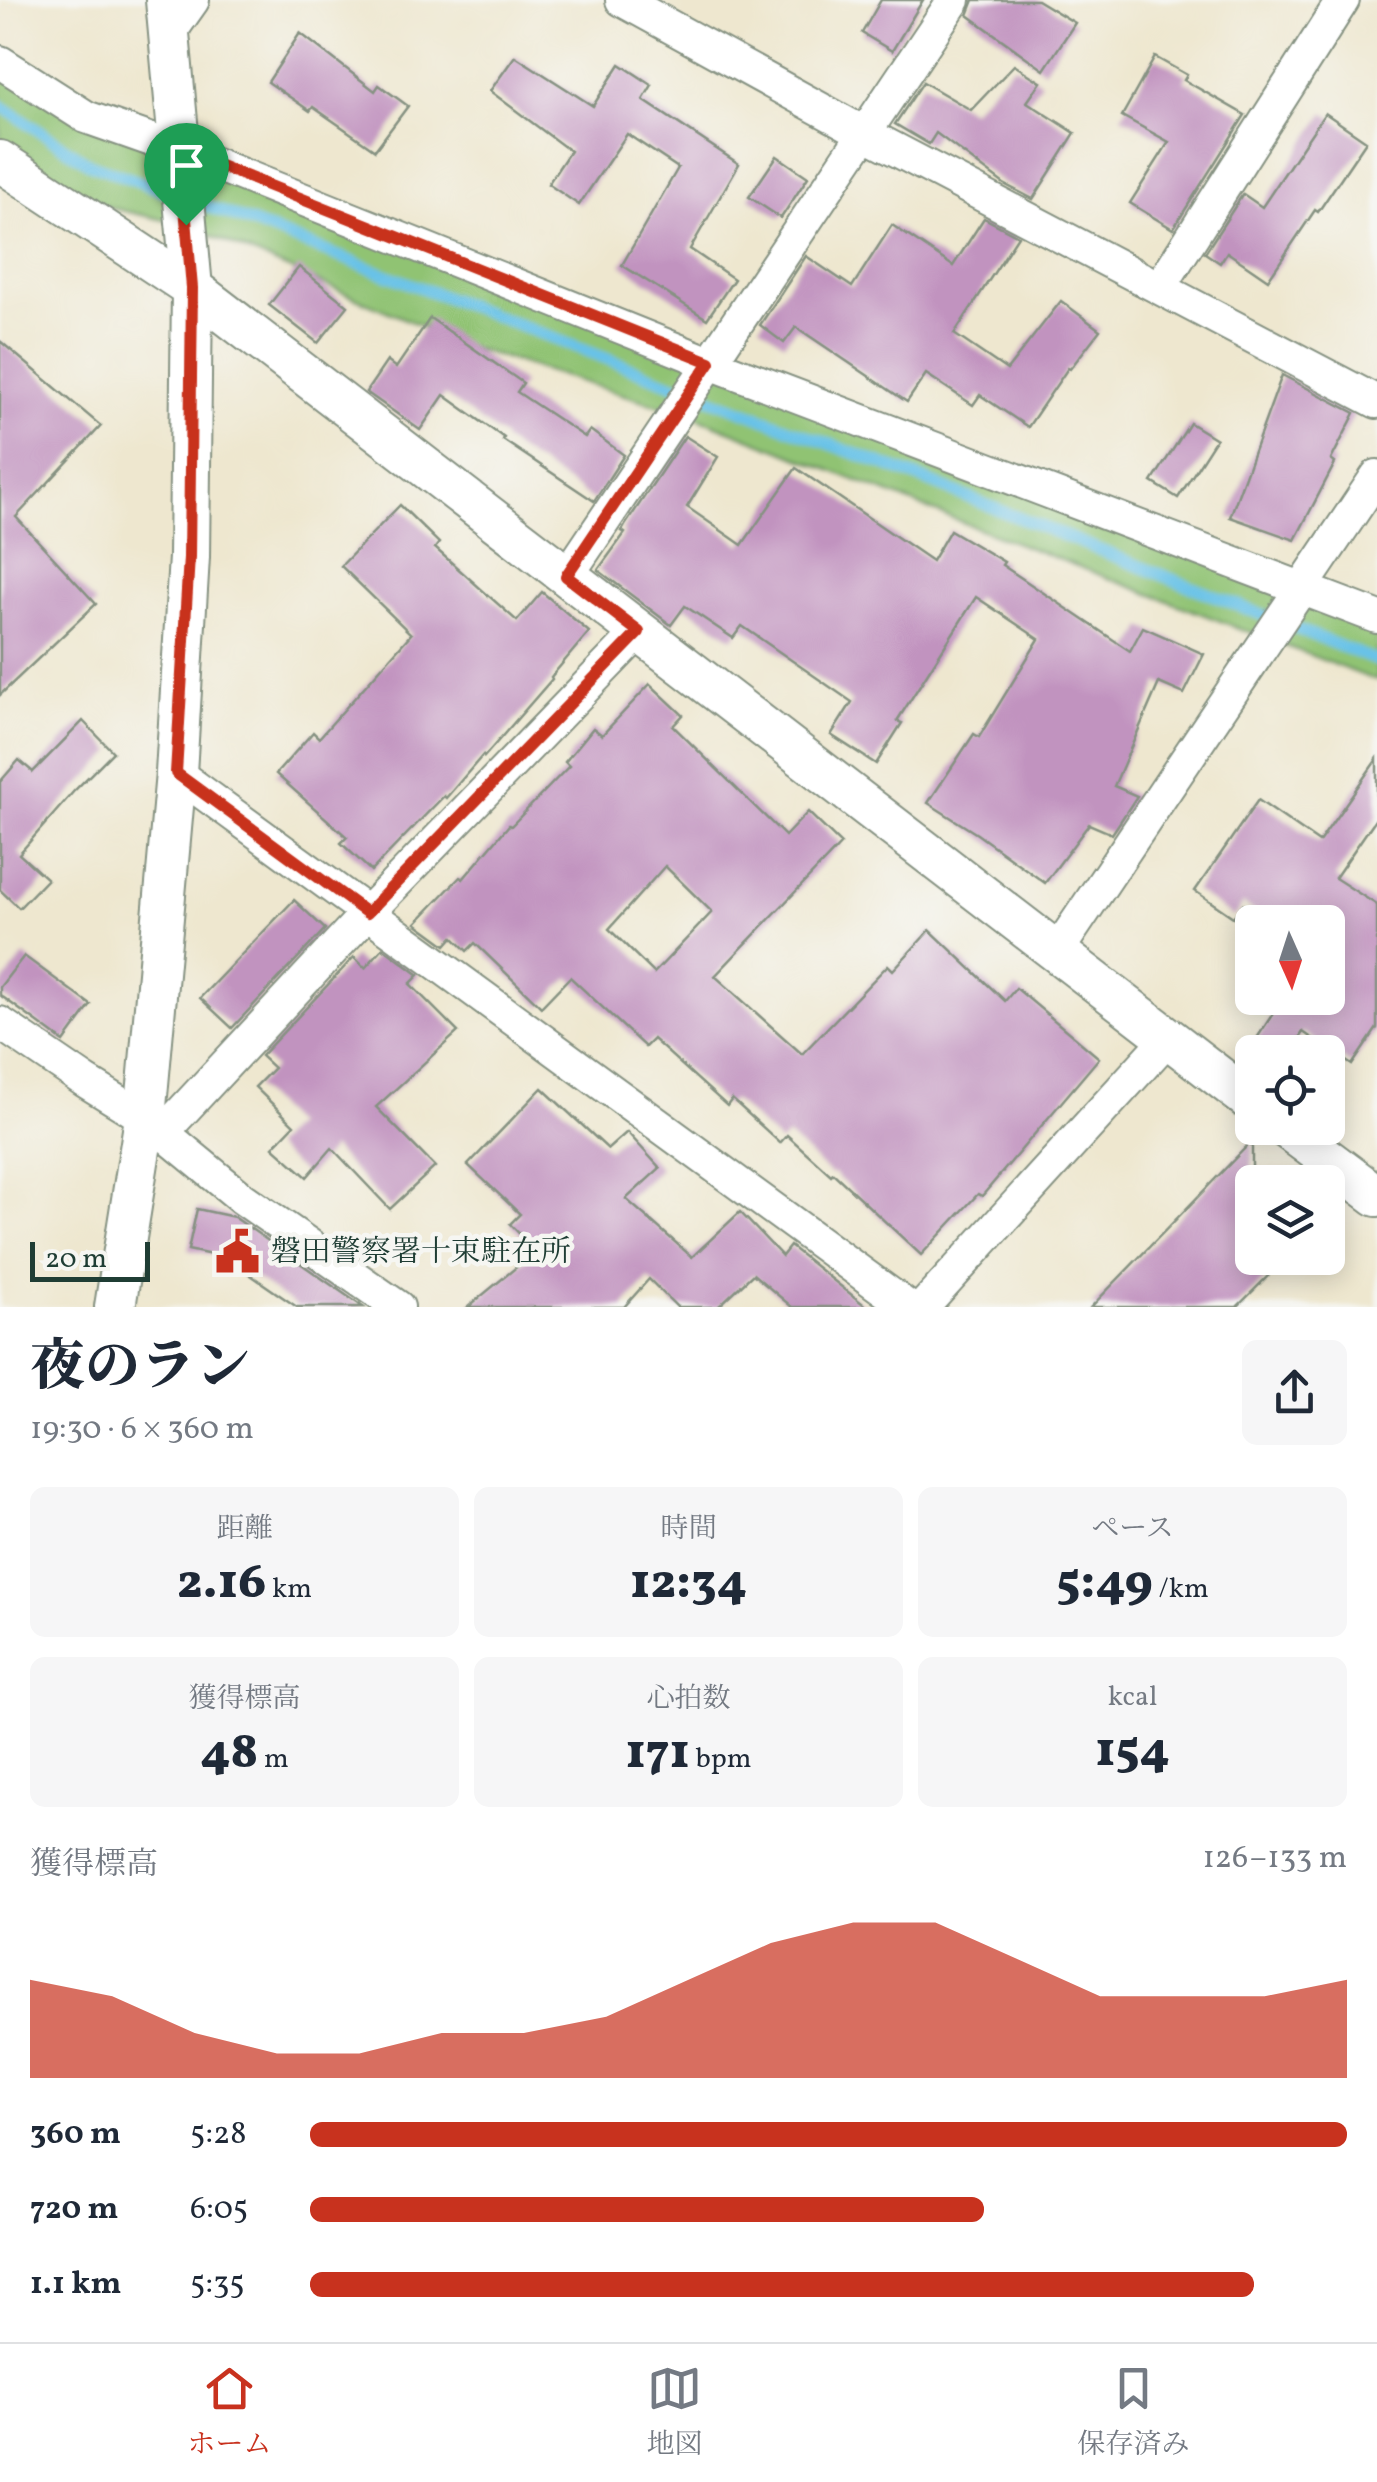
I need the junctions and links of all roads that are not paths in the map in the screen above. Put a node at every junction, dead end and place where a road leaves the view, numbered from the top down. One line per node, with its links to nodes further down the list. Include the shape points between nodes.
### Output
1 (193, 0): 5 (street)
2 (622, 0): 7 (street)
3 (954, 0): 7 (street)
4 (1342, 0): 10 (street)
5 (168, 17): 8 (street)
6 (0, 62): 8 (street, via 86,117)
7 (864, 133): 10 (street); 12 (street)
8 (180, 150): 11 (street); 12 (street)
9 (0, 161): 11 (street)
10 (1160, 287): 13 (street)
11 (192, 288): 15 (street); 19 (street, via 189,557)
12 (710, 362): 15 (street); 16 (street)
13 (1377, 402)
14 (1377, 476): 16 (street)
15 (566, 576): 18 (street)
16 (1302, 587): 17 (street); 21 (street)
17 (1377, 617)
18 (639, 632): 20 (street); 21 (street)
19 (176, 773): 20 (street); 25 (street)
20 (367, 913): 25 (street); 30 (street)
21 (1056, 953): 23 (street)
22 (0, 1023): 25 (street)
23 (1168, 1038): 24 (street); 31 (street)
24 (1235, 1089)
25 (154, 1125): 28 (street); 29 (street, via 242,1198)
26 (1309, 1145): 27 (street)
27 (1377, 1196)
28 (116, 1307)
29 (398, 1307)
30 (908, 1307)
31 (924, 1307)

